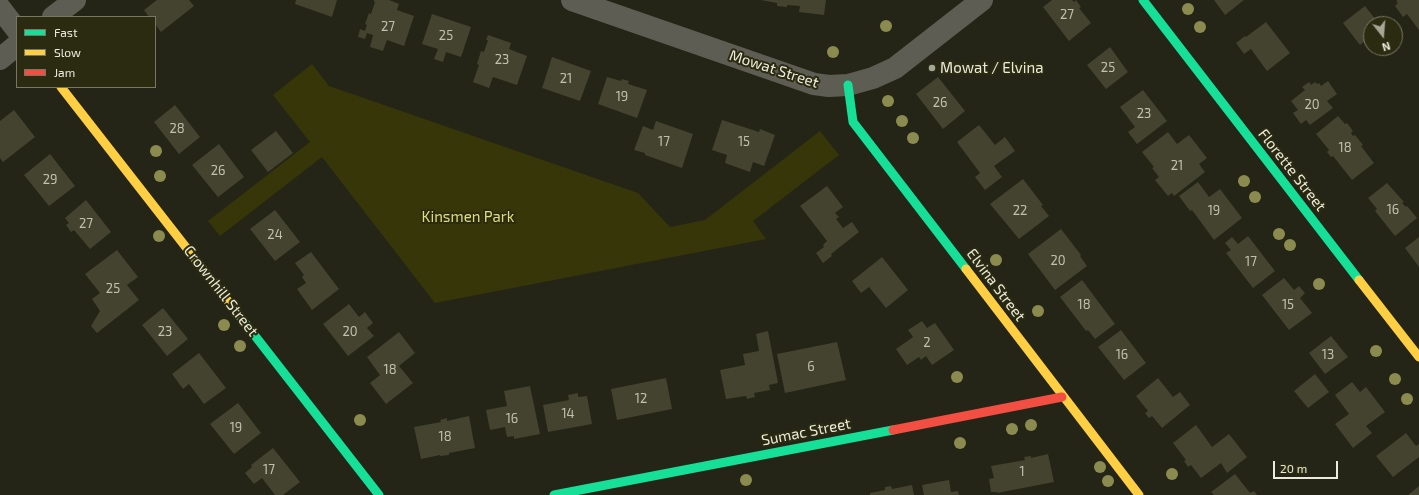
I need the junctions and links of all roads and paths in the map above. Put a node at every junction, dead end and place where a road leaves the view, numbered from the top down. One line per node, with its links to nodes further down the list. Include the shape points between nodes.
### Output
1 (75, 0): 6 (street)
2 (572, 0): 10 (street, Mowat Street, via 814,84)
3 (982, 0): 10 (street, Mowat Street, via 895,68)
4 (1143, 0): 12 (street, Florette Street)
5 (0, 8): 7 (street)
6 (54, 16)
7 (16, 29)
8 (16, 46): 9 (street)
9 (0, 59)
10 (848, 85): 13 (street, Elvina Street, via 853,122)
11 (62, 88): 14 (street, Crownhill Street)
12 (1419, 357)
13 (1062, 397): 15 (street, Sumac Street); 16 (street, Elvina Street)
14 (379, 495)
15 (554, 495)
16 (1139, 495)

